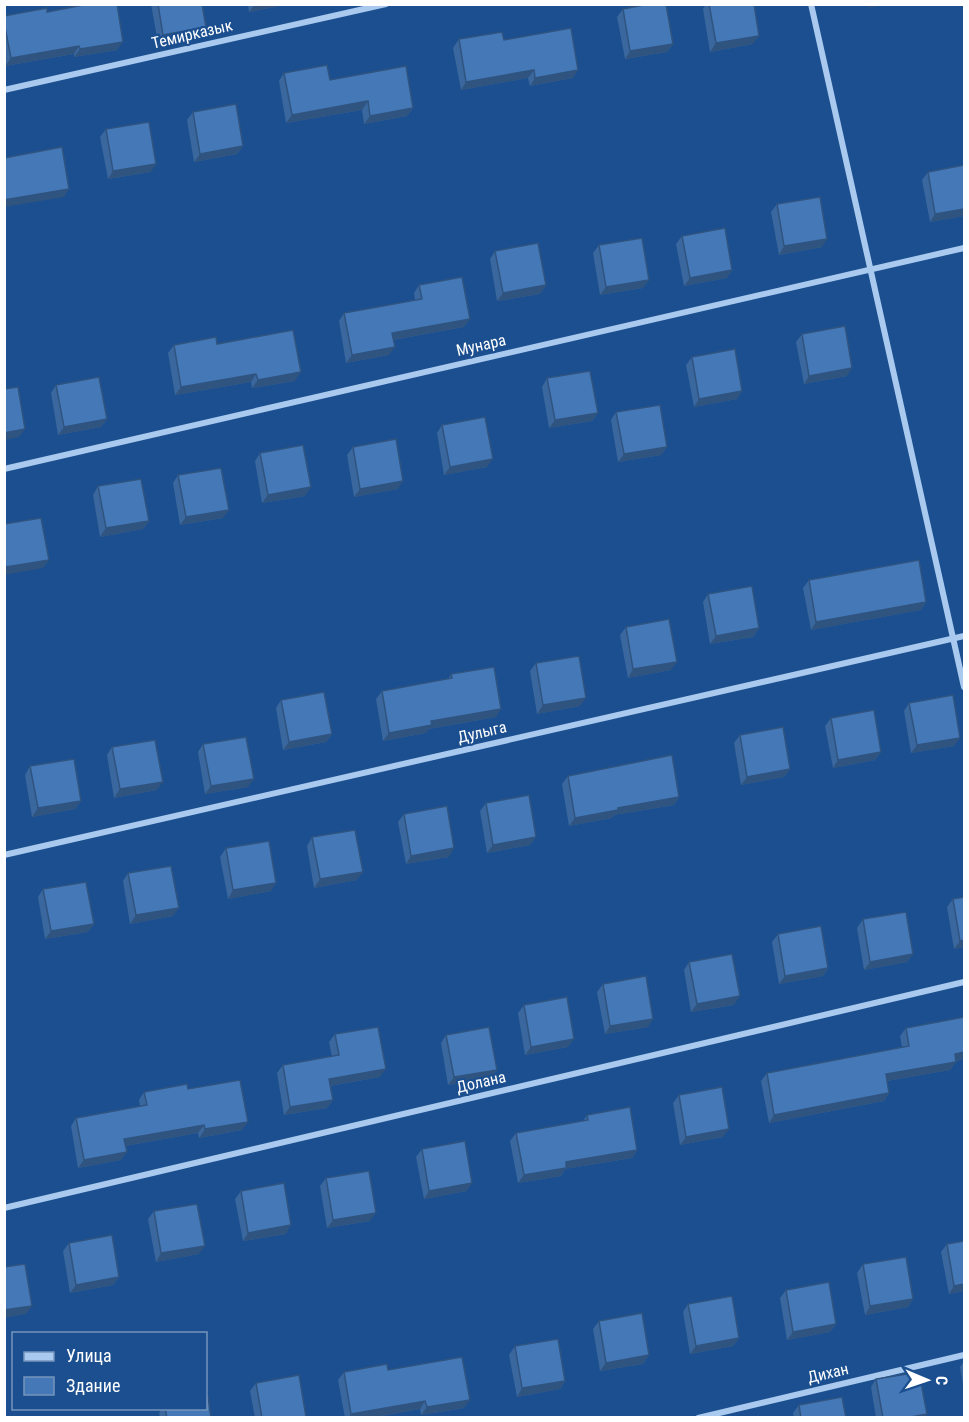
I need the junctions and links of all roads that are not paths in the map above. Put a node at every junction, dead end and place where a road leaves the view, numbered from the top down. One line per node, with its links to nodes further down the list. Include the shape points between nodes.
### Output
1 (386, 4): 3 (street, Темирказык)
2 (811, 4): 5 (street)
3 (4, 90)
4 (964, 248): 5 (street, Мунара)
5 (870, 269): 6 (street, Мунара); 8 (street)
6 (4, 469)
7 (964, 636): 8 (street, Дулыга)
8 (954, 638): 9 (street); 10 (street, Дулыга)
9 (964, 687)
10 (4, 855)
11 (964, 982): 12 (street, Долана)
12 (4, 1208)
13 (964, 1355): 14 (street, Дихан)
14 (698, 1418)

